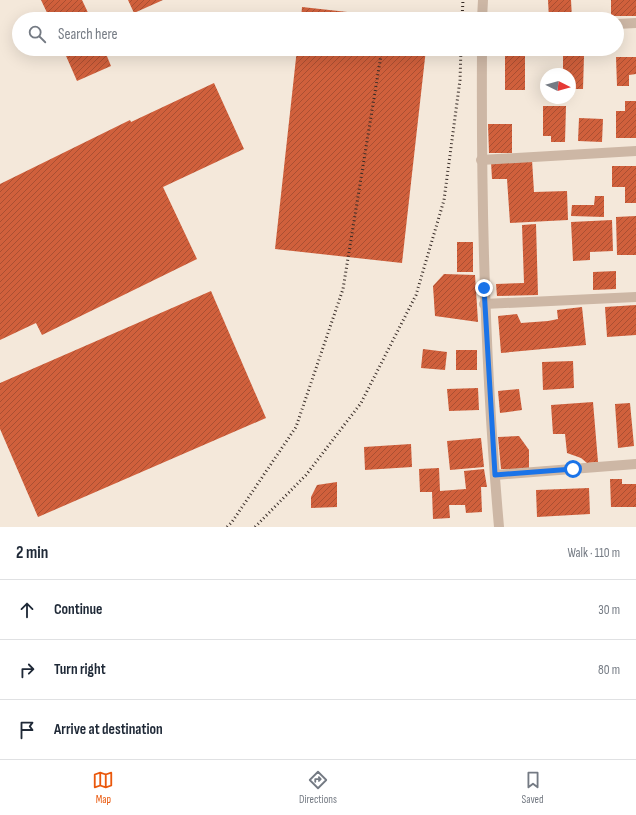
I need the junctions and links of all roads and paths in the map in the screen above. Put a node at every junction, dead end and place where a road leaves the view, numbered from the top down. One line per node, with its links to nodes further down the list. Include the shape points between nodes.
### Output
1 (482, 0): 2 (street)
2 (482, 12)
3 (636, 23): 4 (street)
4 (624, 24)
5 (482, 56): 7 (street)
6 (636, 151): 7 (street)
7 (482, 160): 9 (street)
8 (636, 297): 9 (street)
9 (484, 304): 11 (street)
10 (636, 464): 11 (street)
11 (495, 475): 12 (street)
12 (499, 527)

